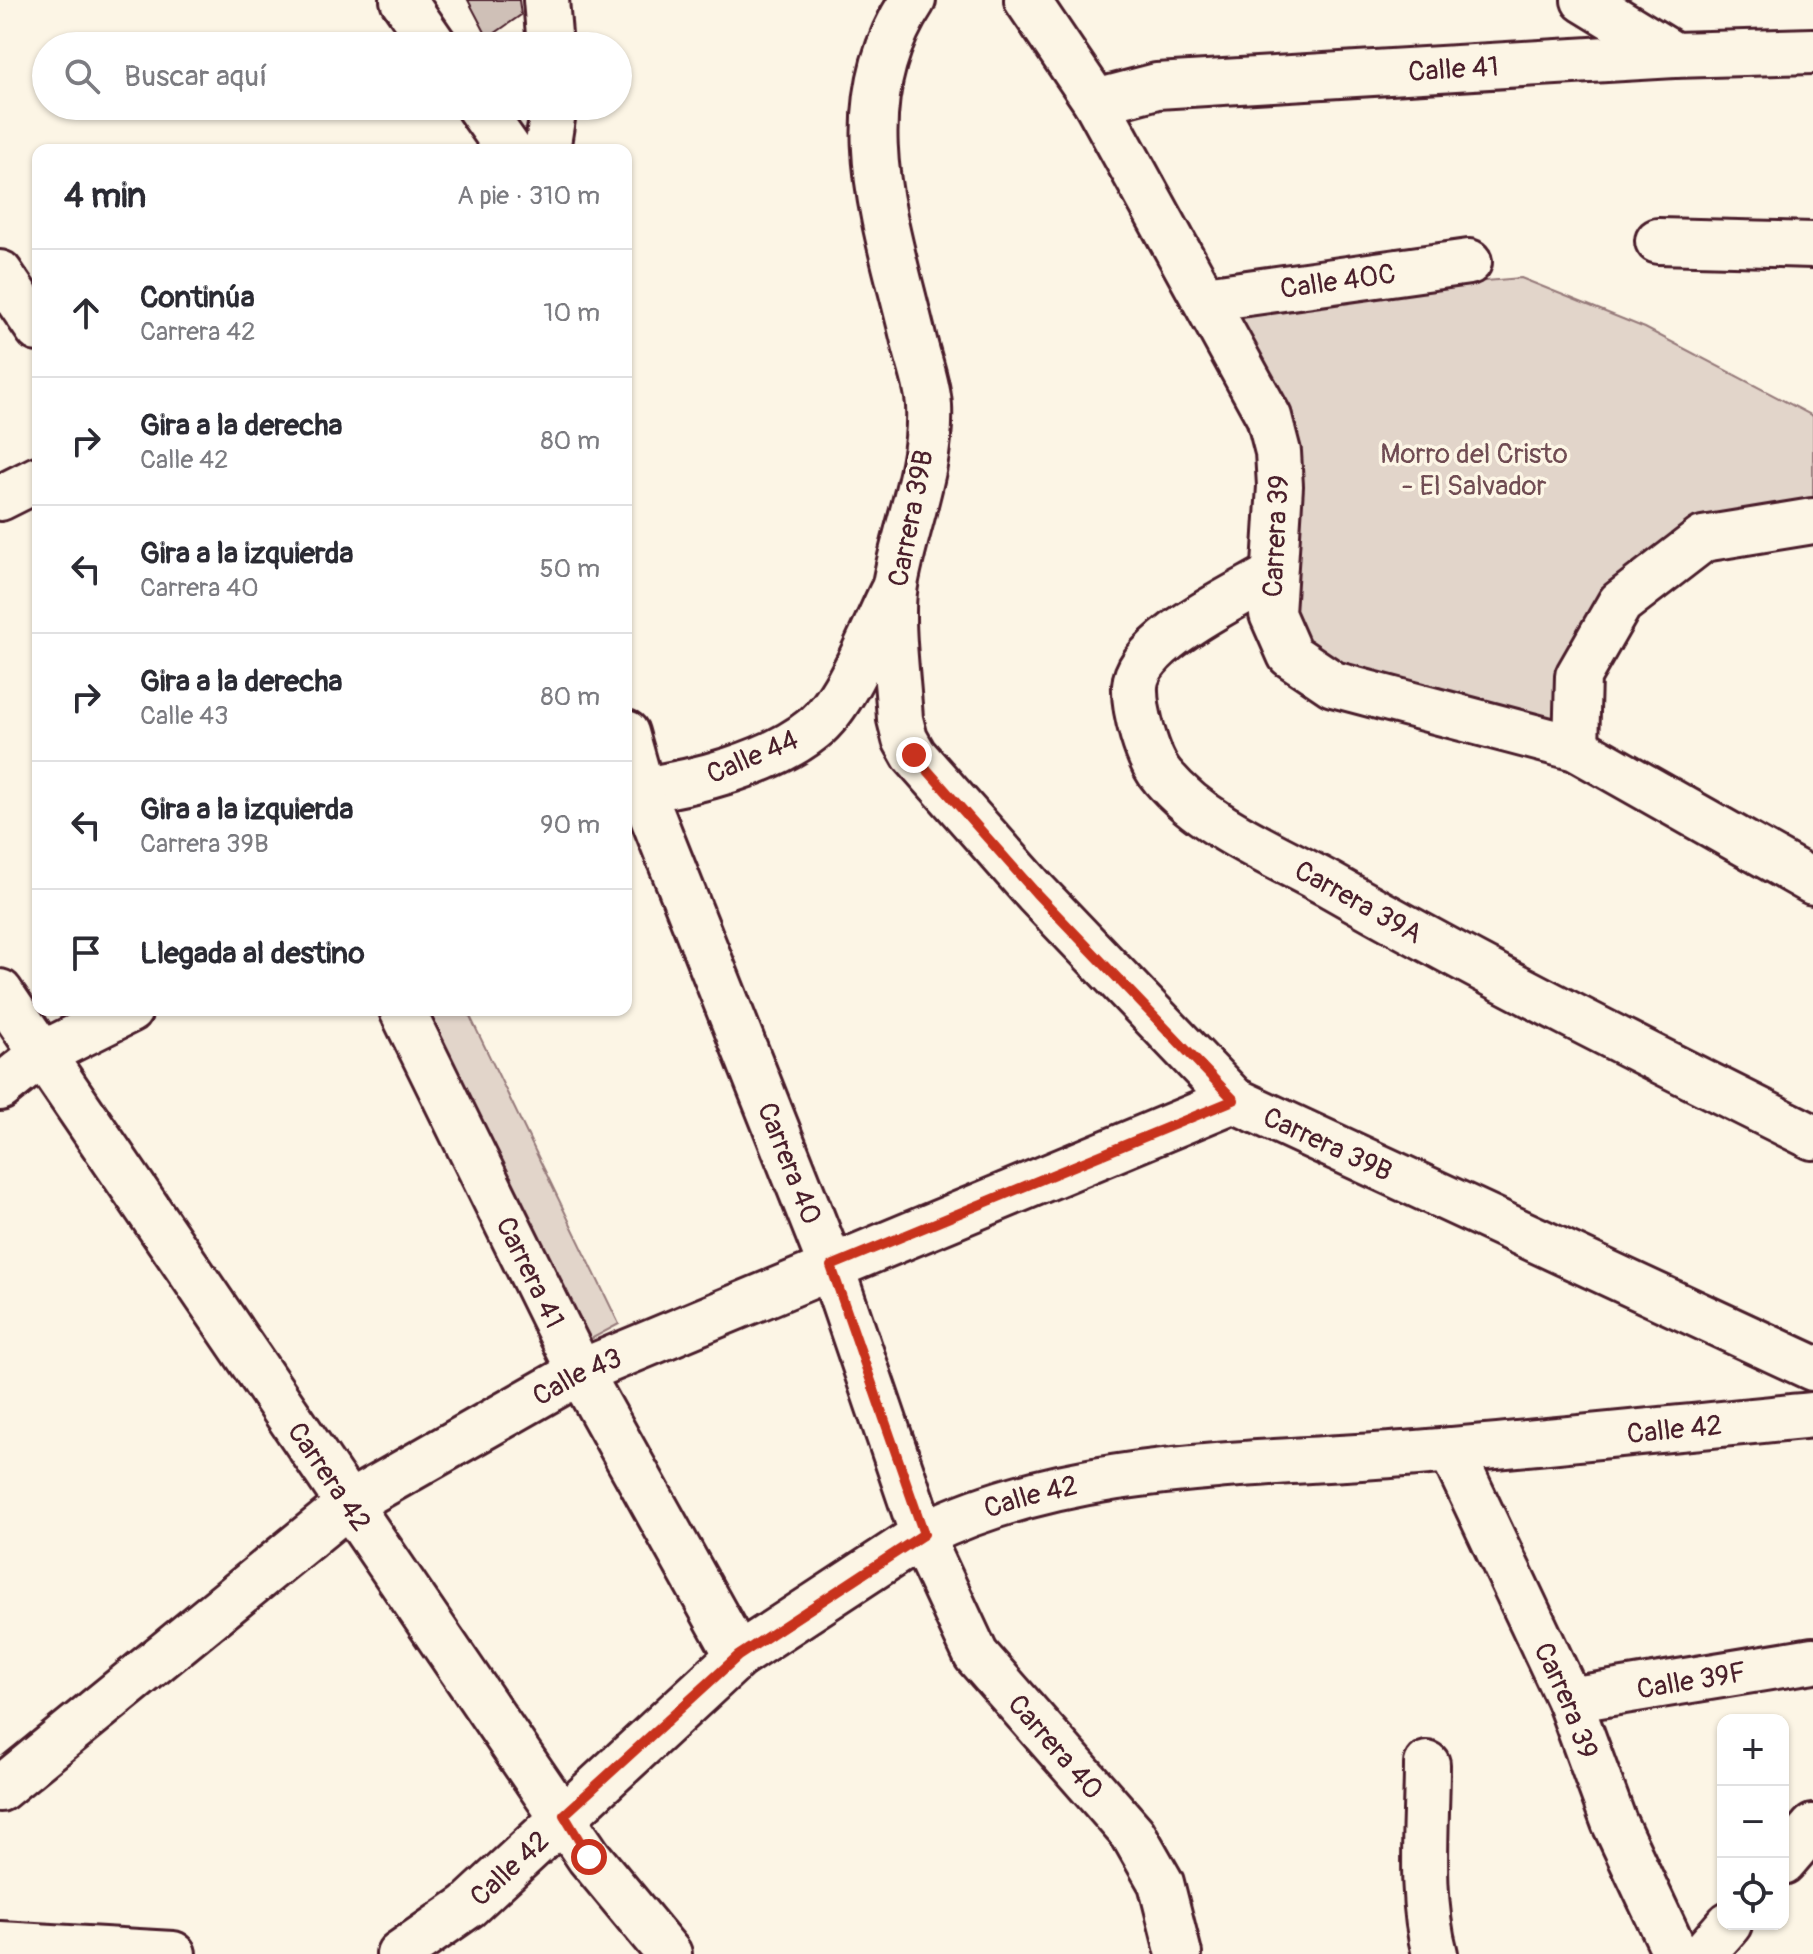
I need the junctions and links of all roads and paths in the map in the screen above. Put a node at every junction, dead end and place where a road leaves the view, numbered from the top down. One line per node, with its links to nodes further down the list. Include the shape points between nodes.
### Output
1 (403, 0): 6 (street)
2 (546, 0): 7 (street)
3 (913, 0): 25 (street, Carrera 39B, via 897,23 874,102 873,161 929,406 923,468)
4 (1027, 0): 10 (street, Carrera 39)
5 (1584, 0): 9 (street)
6 (425, 32)
7 (549, 32)
8 (1813, 51): 9 (street, Calle 41)
9 (1674, 55): 10 (street, Calle 41, via 1157,86)
10 (1096, 102): 19 (street, Carrera 39)
11 (488, 120): 13 (street)
12 (552, 120): 14 (street)
13 (505, 144)
14 (548, 144)
15 (1658, 241): 16 (street)
16 (1813, 245)
17 (1469, 262): 19 (street, Calle 40C)
18 (0, 273): 20 (street)
19 (1205, 299): 24 (street, Carrera 39, via 1269,417 1278,452)
20 (32, 320)
21 (32, 482): 22 (street)
22 (0, 498)
23 (1813, 521): 26 (street, via 1703,539 1620,603 1578,676)
24 (1273, 575): 26 (street, Carrera 39, via 1272,614 1290,655 1333,684); 35 (street, Carrera 39A, via 1148,655 1134,684 1144,743 1161,776 1202,813 1474,967)
25 (894, 589): 27 (street, Calle 44, via 850,675 815,728 738,767); 34 (street, Carrera 39B, via 900,719 914,755 1036,893)
26 (1576, 748): 28 (street, Carrera 39)
27 (634, 793): 36 (street, Carrera 40)
28 (1813, 882)
29 (0, 992): 32 (street, Carrera 42)
30 (118, 1016): 32 (street)
31 (405, 1016): 38 (street, Carrera 41)
32 (42, 1054): 33 (street); 41 (street, Carrera 42)
33 (0, 1088)
34 (1234, 1100): 36 (street, Calle 43); 37 (street, Carrera 39B)
35 (1813, 1137)
36 (831, 1266): 38 (street, Calle 43); 42 (street, Carrera 40)
37 (1813, 1368)
38 (580, 1372): 41 (street, Calle 43); 43 (street, Carrera 41)
39 (1813, 1415): 40 (street, Calle 42)
40 (1451, 1450): 42 (street, Calle 42, via 1121,1476 1013,1500); 45 (street, Carrera 39)
41 (350, 1503): 47 (street, Calle 43); 48 (street, Carrera 42)
42 (924, 1534): 43 (street, Calle 42); 56 (street, Carrera 40, via 976,1655 1133,1834 1161,1883)
43 (738, 1656): 48 (street, Calle 42)
44 (1813, 1660): 45 (street, Calle 39F)
45 (1569, 1700): 58 (street, Carrera 39, via 1614,1822)
46 (1427, 1764): 57 (street, via 1427,1888)
47 (0, 1789)
48 (564, 1815): 54 (street, Calle 42, via 468,1906); 55 (street, Carrera 42, via 589,1857)
49 (1813, 1827): 50 (street)
50 (1786, 1858)
51 (1724, 1930): 59 (street)
52 (0, 1944): 53 (street)
53 (173, 1954)
54 (399, 1954)
55 (669, 1954)
56 (1179, 1954)
57 (1435, 1954)
58 (1676, 1954)
59 (1703, 1954)

